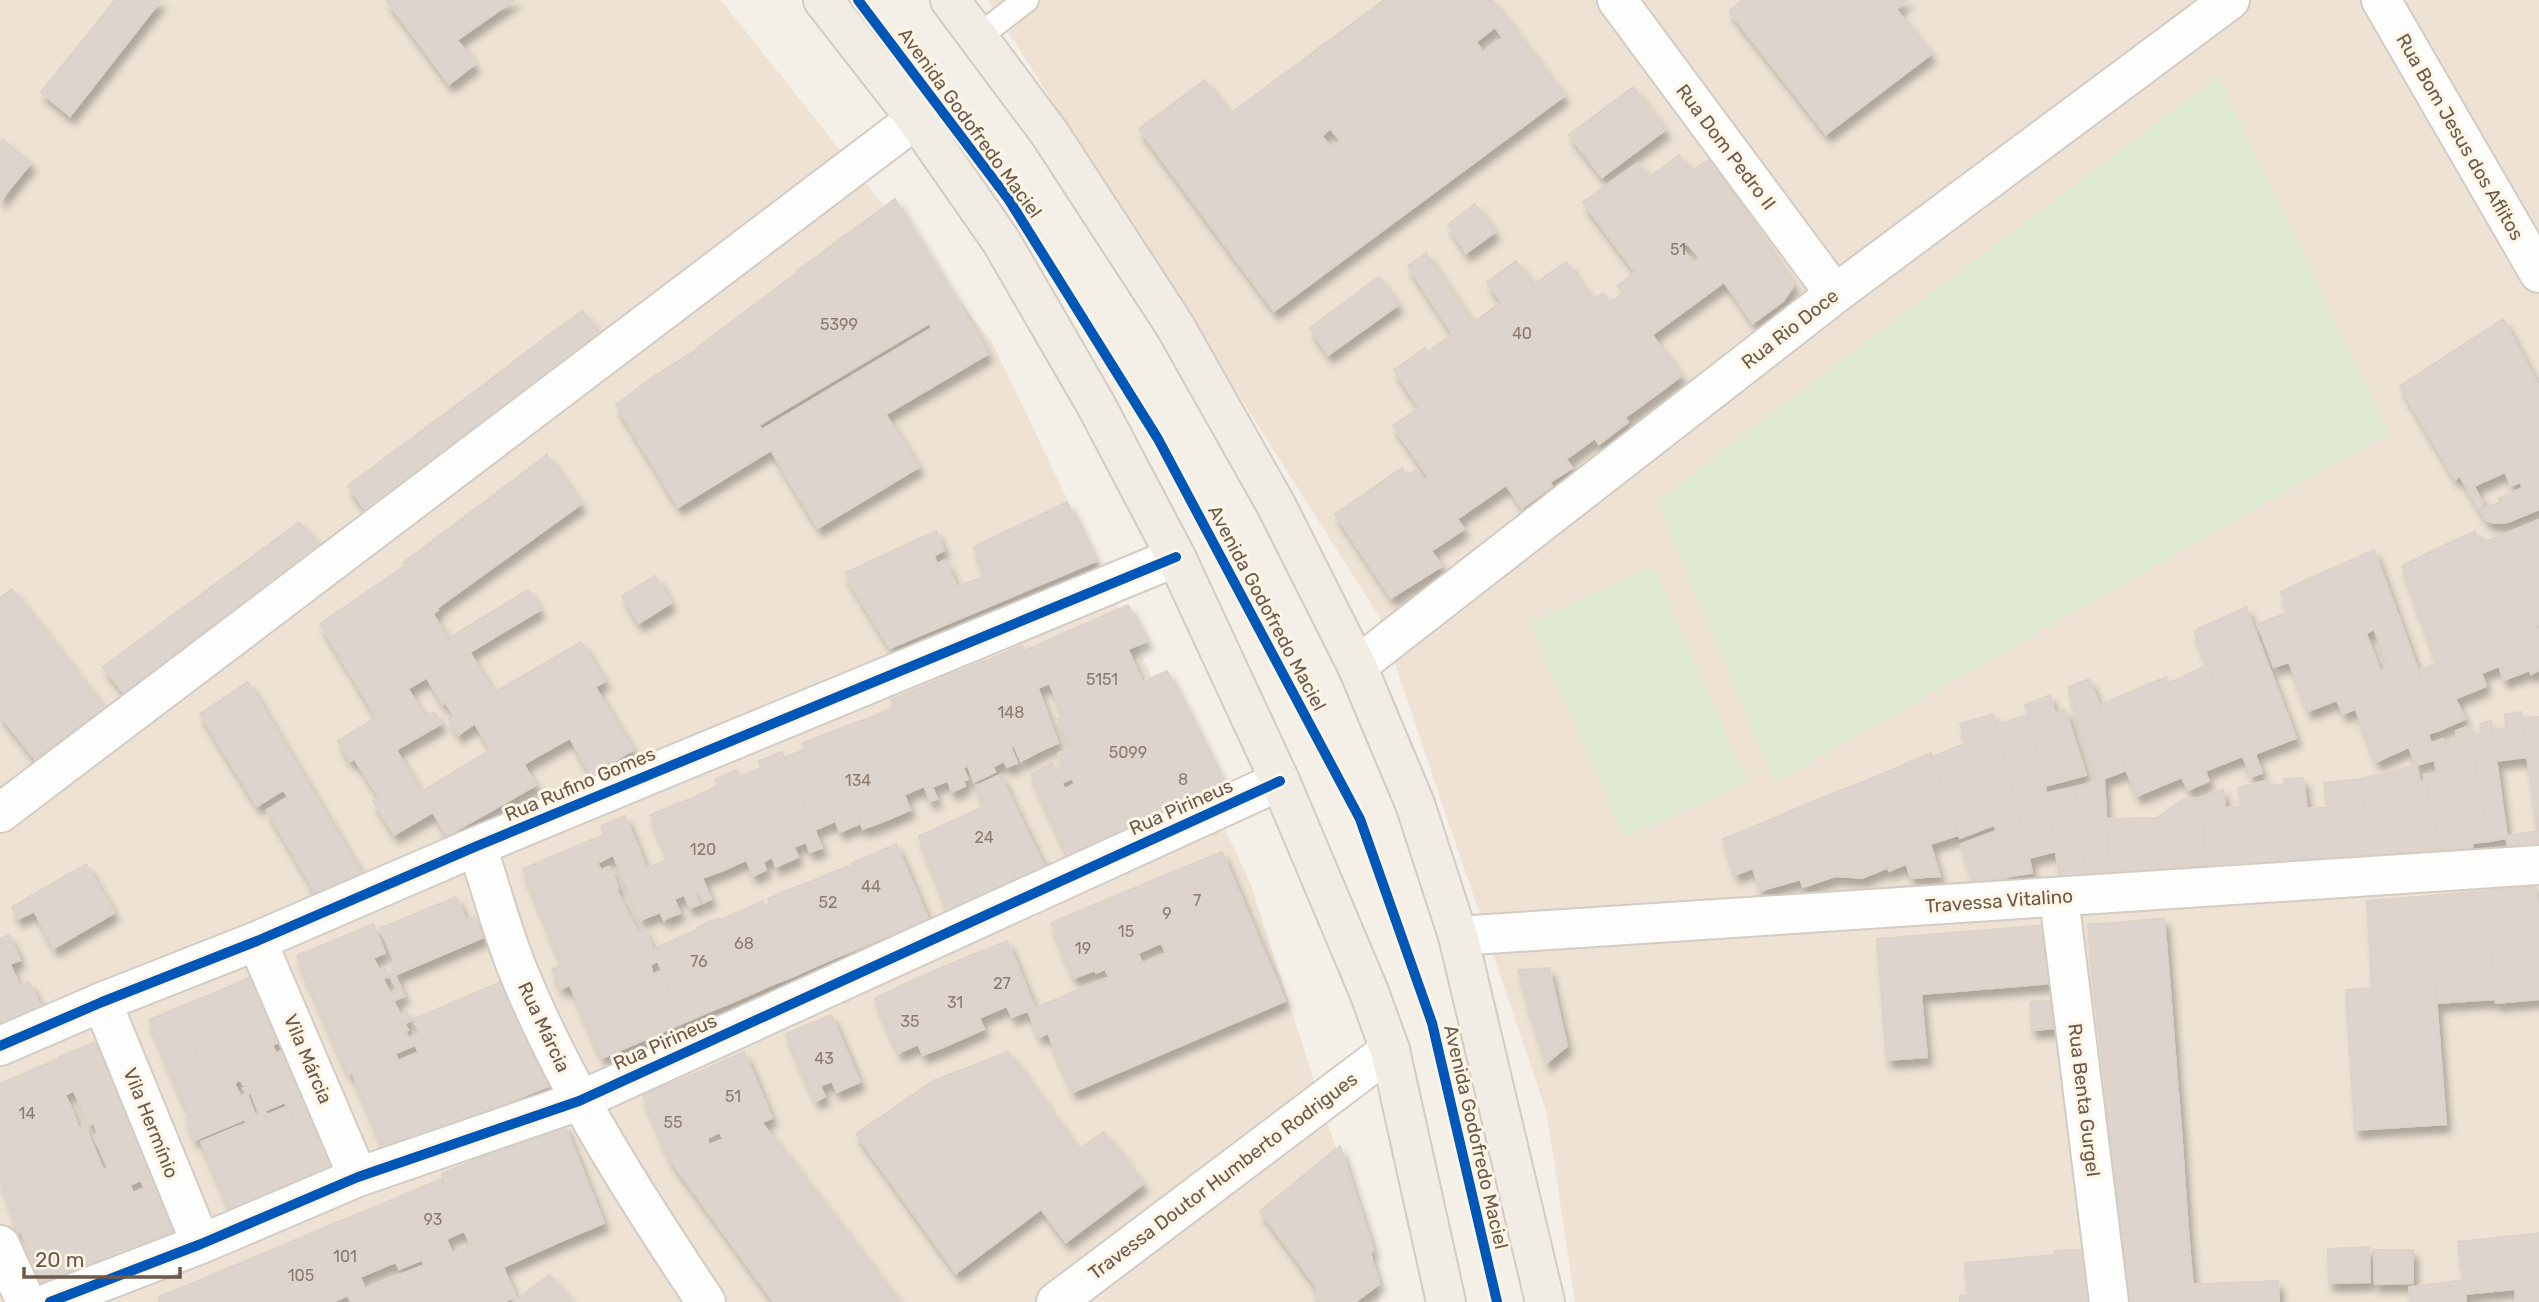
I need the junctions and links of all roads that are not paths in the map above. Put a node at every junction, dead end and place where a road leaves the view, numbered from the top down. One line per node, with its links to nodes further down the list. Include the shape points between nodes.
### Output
1 (823, 0): 8 (main road)
2 (950, 0): 7 (main road, Avenida Godofredo Maciel)
3 (1026, 0): 7 (lane)
4 (1617, 0): 10 (street, Rua Dom Pedro II)
5 (2230, 0): 10 (street, Rua Rio Doce)
6 (2381, 0): 9 (street, Rua Bom Jesus dos Aflitos)
7 (978, 37): 12 (main road, Avenida Godofredo Maciel, via 1051,134 1175,326 1276,505)
8 (916, 119): 11 (main road, via 1001,241 1096,405); 14 (street)
9 (2539, 273)
10 (1835, 294): 12 (street, Rua Rio Doce)
11 (1176, 557): 13 (main road); 15 (street, Rua Rufino Gomes)
12 (1357, 666): 18 (main road, Avenida Godofredo Maciel, via 1415,804)
13 (1280, 781): 22 (main road); 23 (street, Rua Pirineus)
14 (0, 813)
15 (477, 846): 19 (street, Rua Rufino Gomes); 23 (street, Rua Márcia, via 518,972)
16 (2539, 865): 17 (street, Travessa Vitalino)
17 (2059, 898): 18 (street, Travessa Vitalino); 33 (street, Rua Benta Gurgel)
18 (1458, 936): 32 (main road, Avenida Godofredo Maciel)
19 (257, 941): 20 (street, Rua Rufino Gomes); 24 (street, Vila Márcia)
20 (102, 1002): 21 (street, Rua Rufino Gomes); 25 (street, Vila Hermínio)
21 (0, 1046)
22 (1390, 1050): 30 (street, Travessa Doutor Humberto Rodrigues); 31 (main road)
23 (579, 1101): 24 (street, Rua Pirineus); 29 (street, Rua Márcia)
24 (358, 1177): 25 (street, Rua Pirineus)
25 (201, 1244): 28 (street, Rua Pirineus)
26 (0, 1245): 27 (street)
27 (26, 1302)
28 (50, 1302)
29 (706, 1302)
30 (1056, 1302)
31 (1446, 1302)
32 (1545, 1302)
33 (2109, 1302)

